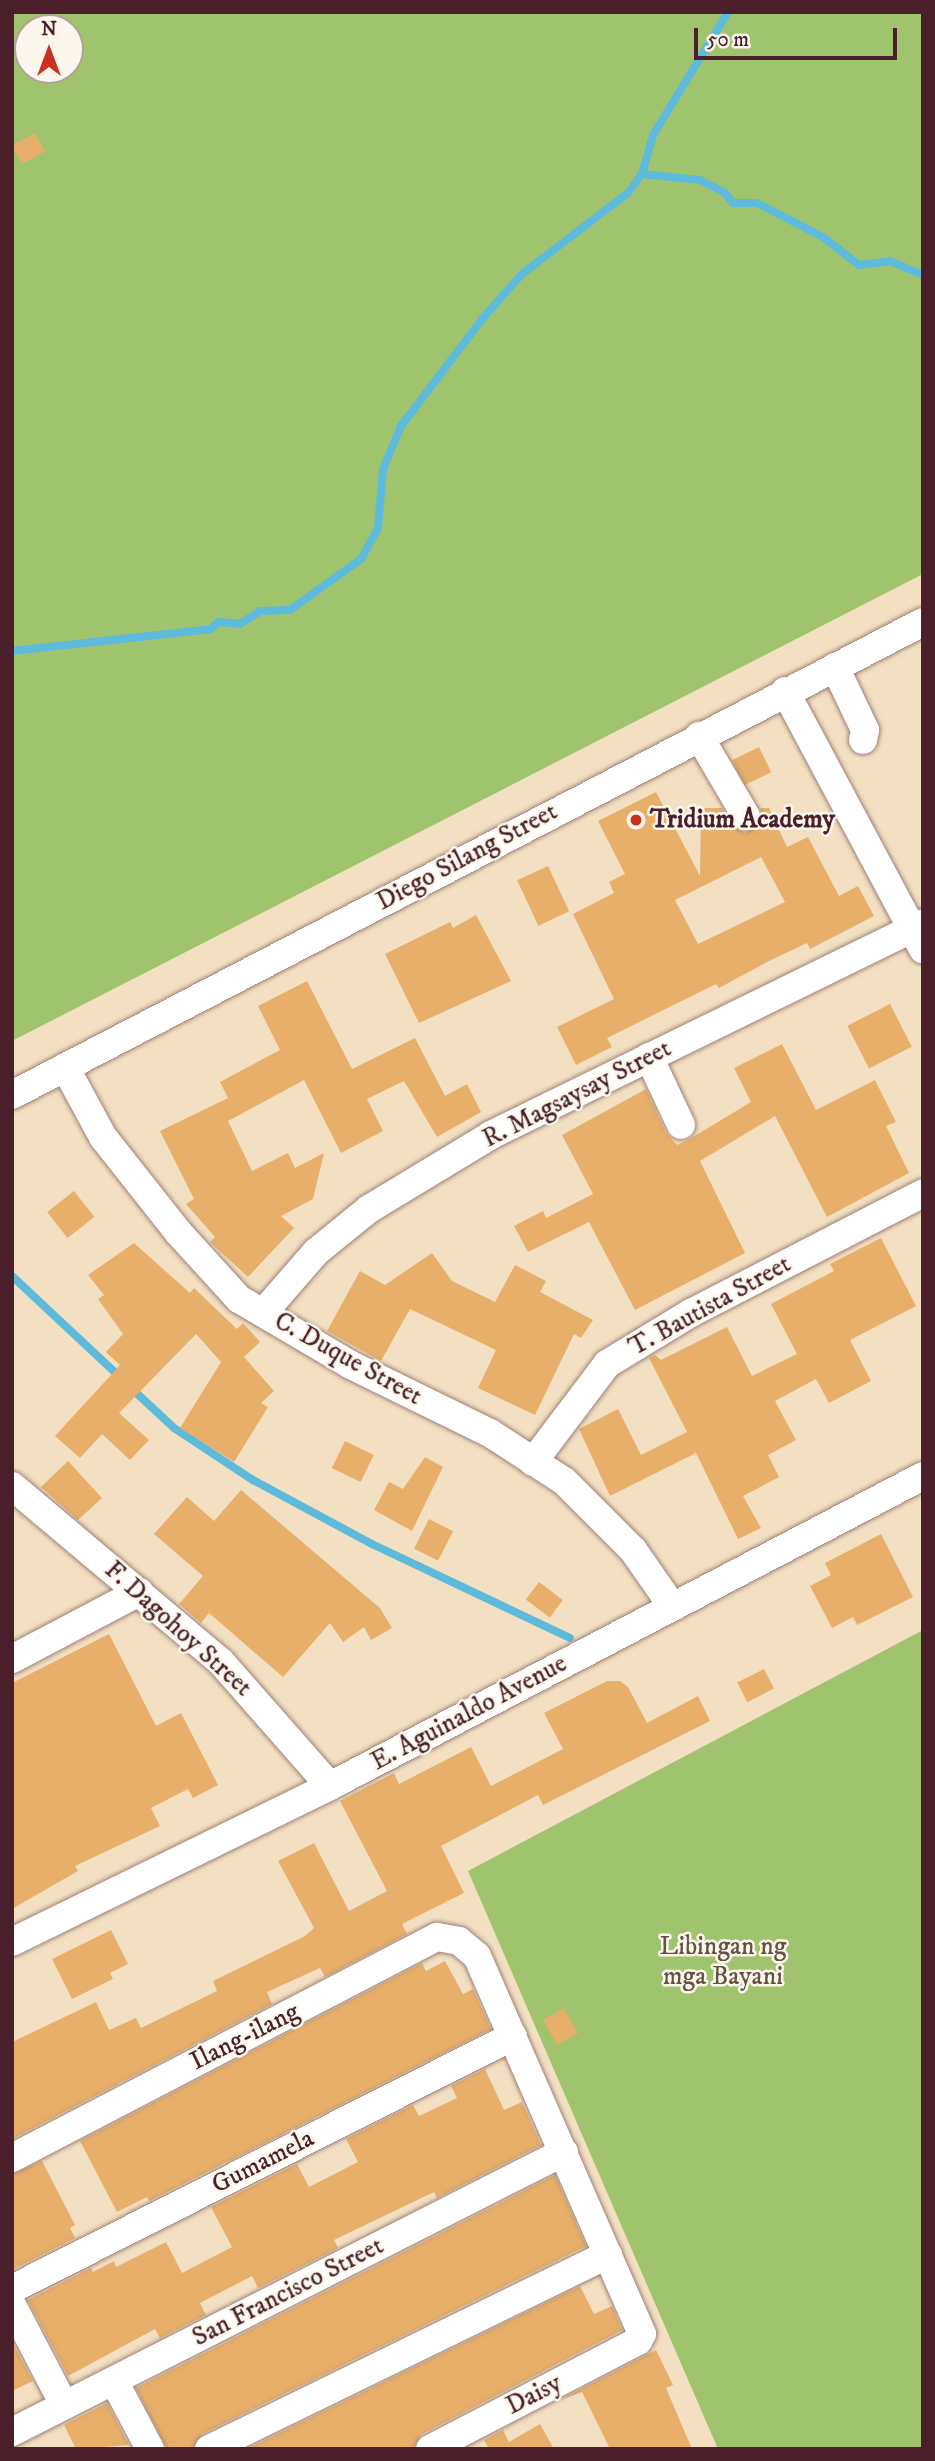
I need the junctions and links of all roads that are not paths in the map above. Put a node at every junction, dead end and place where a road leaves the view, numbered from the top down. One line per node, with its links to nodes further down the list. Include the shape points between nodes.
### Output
1 (923, 622): 2 (street, Diego Silang Street)
2 (835, 667): 3 (street, Diego Silang Street); 5 (street, via 865,730)
3 (785, 691): 4 (street, Diego Silang Street); 7 (street)
4 (699, 736): 6 (street); 9 (street, Diego Silang Street)
5 (863, 740)
6 (746, 816)
7 (919, 934): 8 (street, R. Magsaysay Street)
8 (649, 1057): 11 (street); 13 (street, R. Magsaysay Street, via 491,1135 369,1209 316,1252)
9 (65, 1067): 10 (street, Diego Silang Street); 13 (street, C. Duque Street, via 103,1137 178,1232 239,1299)
10 (12, 1095)
11 (681, 1125)
12 (923, 1192): 14 (street, T. Bautista Street, via 691,1313 607,1364)
13 (263, 1313): 14 (street, C. Duque Street, via 351,1365 490,1433)
14 (533, 1462): 18 (street, C. Duque Street, via 564,1481 633,1550)
15 (923, 1476): 18 (street, E. Aguinaldo Avenue)
16 (12, 1486): 17 (street, F. Dagohoy Street)
17 (139, 1592): 19 (street); 20 (street, F. Dagohoy Street, via 221,1662)
18 (672, 1606): 20 (street, E. Aguinaldo Avenue)
19 (12, 1659)
20 (330, 1786): 21 (street, E. Aguinaldo Avenue)
21 (12, 1942)
22 (513, 2036): 23 (street); 24 (street, Ilang-ilang, via 477,1956 459,1941 437,1937); 26 (street, Gumamela)
23 (564, 2152): 25 (street); 28 (street, San Francisco Street)
24 (12, 2158)
25 (608, 2254): 32 (street); 33 (street, Daisy, via 641,2324 638,2341)
26 (12, 2288)
27 (12, 2305): 29 (street)
28 (114, 2381): 29 (street, San Francisco Street); 31 (street)
29 (64, 2405): 30 (street, San Francisco Street)
30 (12, 2432)
31 (150, 2449)
32 (209, 2449)
33 (430, 2449)

